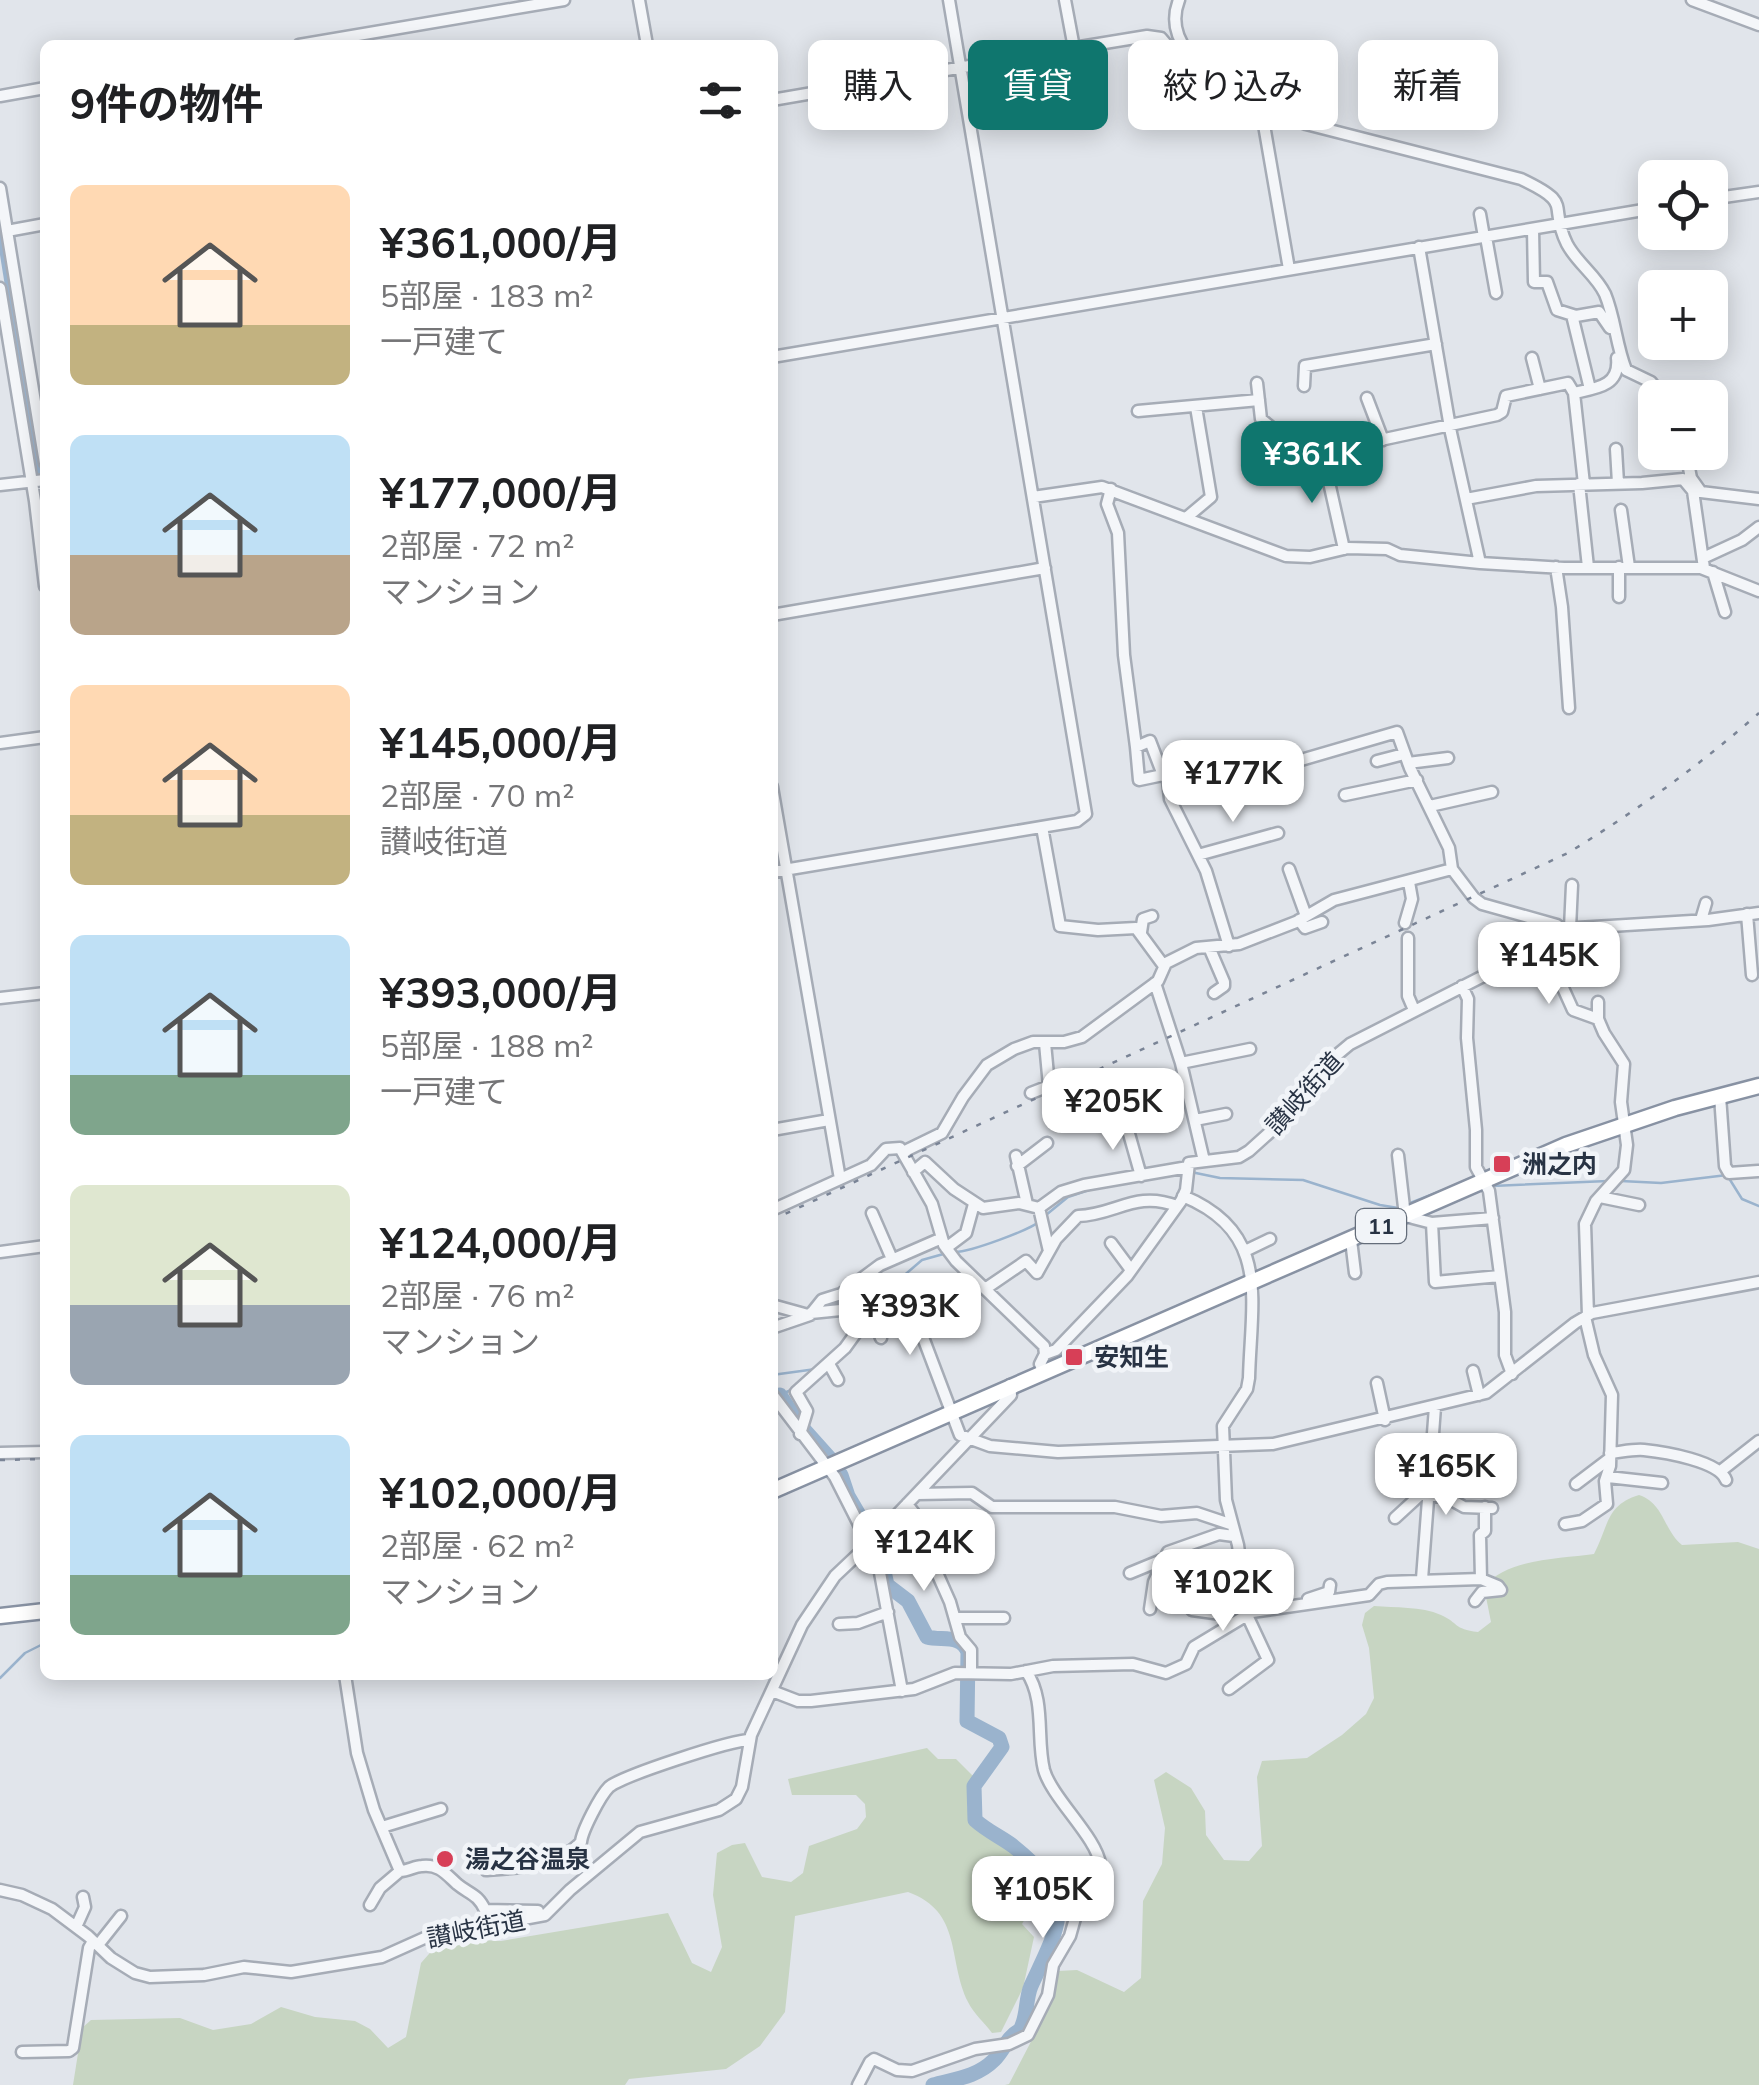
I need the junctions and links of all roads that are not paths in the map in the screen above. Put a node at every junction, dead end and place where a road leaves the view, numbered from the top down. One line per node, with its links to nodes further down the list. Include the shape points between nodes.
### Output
1 (564, 0): 8 (street)
2 (639, 0): 9 (street)
3 (948, 0): 15 (street)
4 (1065, 0): 10 (street)
5 (1179, 0): 12 (street, via 1174,21)
6 (1692, 0): 7 (street)
7 (1759, 24)
8 (328, 40)
9 (646, 40)
10 (1072, 40)
11 (1163, 40): 13 (street)
12 (1180, 40)
13 (1108, 42)
14 (968, 67): 15 (street)
15 (960, 68): 18 (street); 36 (street)
16 (40, 89): 17 (street)
17 (0, 96)
18 (778, 99)
19 (1265, 130): 32 (street)
20 (1329, 130): 26 (street, via 1521,179 1558,202)
21 (0, 188): 29 (street)
22 (1759, 192): 23 (street)
23 (1728, 196)
24 (1638, 211): 26 (street)
25 (1480, 214): 30 (street)
26 (1561, 224): 28 (street); 37 (street, via 1570,249 1606,296)
27 (40, 225): 29 (street)
28 (1532, 229): 30 (street); 35 (street, via 1534,282 1547,282 1557,310)
29 (7, 231): 52 (street)
30 (1485, 237): 31 (street); 34 (street)
31 (1419, 247): 32 (street); 38 (street)
32 (1289, 269): 36 (street)
33 (0, 288): 57 (street)
34 (1496, 293)
35 (1572, 315): 37 (street, via 1598,312); 45 (street)
36 (1002, 318): 39 (street); 63 (street)
37 (1615, 337): 41 (street, via 1626,370); 45 (street, via 1616,377)
38 (1436, 344): 43 (street, via 1306,366); 51 (street)
39 (778, 356)
40 (1532, 358): 44 (street)
41 (1647, 380)
42 (1257, 383): 48 (street)
43 (1304, 386)
44 (1540, 389): 46 (street, via 1568,383); 51 (street, via 1506,396 1497,415)
45 (1590, 390): 46 (street)
46 (1574, 394): 58 (street)
47 (1368, 398): 53 (street)
48 (1259, 400): 49 (street); 55 (street, via 1260,419 1280,448)
49 (1196, 407): 50 (street); 67 (street, via 1210,496)
50 (1138, 411)
51 (1450, 424): 53 (street); 64 (street)
52 (40, 432)
53 (1383, 440): 55 (street)
54 (1616, 449): 59 (street)
55 (1322, 451): 70 (street)
56 (1688, 470): 61 (street)
57 (36, 481): 60 (street); 69 (street)
58 (1581, 484): 59 (street); 64 (street); 76 (street)
59 (1618, 484): 61 (street, via 1683,479)
60 (0, 485)
61 (1689, 488): 65 (street); 72 (street)
62 (1110, 489): 63 (street); 67 (street); 84 (street)
63 (1033, 497): 75 (street)
64 (1466, 499): 71 (street)
65 (1759, 499)
66 (1622, 510): 74 (street)
67 (1186, 518): 70 (street, via 1286,556)
68 (1759, 527): 72 (street)
69 (40, 528)
70 (1344, 549): 71 (street)
71 (1480, 562): 73 (street)
72 (1707, 566): 74 (street); 77 (street); 79 (street)
73 (1556, 567): 76 (street); 81 (street)
74 (1624, 567): 76 (street); 78 (street)
75 (1045, 568): 80 (street); 95 (street, via 1086,808 1084,818)
76 (1588, 568)
77 (1759, 591)
78 (1618, 596)
79 (1725, 612)
80 (778, 614)
81 (1570, 708)
82 (40, 738): 83 (street)
83 (0, 742)
84 (1136, 747): 88 (street, via 1150,742); 88 (street, via 1139,780)
85 (1406, 758): 86 (street); 87 (street); 89 (street); 90 (street, via 1396,732)
86 (1448, 758)
87 (1377, 761)
88 (1162, 775): 90 (street)
89 (1417, 780): 92 (street); 93 (street)
90 (1170, 791): 97 (street)
91 (1492, 792): 93 (street)
92 (1345, 795)
93 (1430, 806): 99 (street)
94 (778, 823): 100 (street)
95 (1042, 827): 100 (street); 112 (street, via 1060,926)
96 (1278, 833): 97 (street)
97 (1198, 856): 114 (street)
98 (1289, 869): 107 (street)
99 (1452, 869): 102 (street); 111 (street, via 1478,902)
100 (786, 870): 101 (street); 135 (street)
101 (778, 871)
102 (1409, 882): 107 (street, via 1334,900); 110 (street)
103 (1572, 885): 111 (street)
104 (1706, 904): 108 (street)
105 (1753, 913): 108 (street); 118 (street)
106 (1152, 916): 112 (street, via 1143,918)
107 (1303, 918): 109 (street, via 1305,928); 114 (street)
108 (1701, 920): 111 (street)
109 (1322, 922)
110 (1405, 923)
111 (1565, 928): 116 (street, 讃岐街道)
112 (1141, 932): 117 (street)
113 (1408, 938): 125 (street)
114 (1229, 946): 115 (street)
115 (1209, 948): 117 (street); 121 (street, via 1224,982)
116 (1535, 953): 120 (street, 讃岐街道); 126 (street, via 1554,968 1573,1010)
117 (1164, 966): 119 (street)
118 (1752, 975)
119 (1154, 984): 127 (street, via 1082,1037); 129 (street)
120 (1462, 986): 125 (street, 讃岐街道); 148 (street, via 1476,1167)
121 (1214, 992)
122 (40, 994): 123 (street)
123 (0, 998)
124 (1598, 1002): 126 (street)
125 (1414, 1010): 142 (street, 讃岐街道, via 1340,1052 1300,1104 1250,1151)
126 (1598, 1019): 137 (street, via 1624,1064)
127 (1045, 1043): 131 (street, via 1049,1086); 140 (street, via 1020,1046 988,1065 942,1134)
128 (1250, 1049): 129 (street)
129 (1181, 1063): 136 (street)
130 (1759, 1086): 132 (highway, 11)
131 (1031, 1093)
132 (1720, 1096): 137 (highway, 11); 144 (street, via 1725,1166 1730,1173)
133 (1112, 1104): 146 (street, via 1120,1102)
134 (1226, 1114): 136 (street)
135 (830, 1120): 138 (street); 147 (street)
136 (1195, 1120): 142 (street)
137 (1624, 1124): 148 (highway, 11); 149 (street, via 1624,1170)
138 (778, 1129)
139 (1047, 1143): 153 (street, via 1016,1161)
140 (903, 1152): 145 (street); 147 (street, via 886,1150)
141 (1398, 1156): 157 (street)
142 (1204, 1161): 143 (street, 讃岐街道)
143 (1188, 1166): 146 (street, 讃岐街道); 150 (street)
144 (1758, 1171)
145 (914, 1172): 151 (street, via 925,1162); 162 (street)
146 (1141, 1176): 153 (street, 讃岐街道, via 1084,1185)
147 (840, 1179): 154 (street)
148 (1483, 1182): 157 (highway, 11); 158 (street)
149 (1600, 1196): 152 (street); 178 (street, via 1583,1236)
150 (1180, 1201): 165 (street, via 1218,1213); 167 (street, via 1138,1199 1078,1216); 169 (street)
151 (974, 1204): 153 (street); 162 (street, via 966,1232)
152 (1638, 1205)
153 (1033, 1206): 167 (street)
154 (778, 1207)
155 (872, 1213): 168 (street)
156 (1379, 1214): 157 (street)
157 (1401, 1218): 159 (street); 161 (highway, 11)
158 (1493, 1218): 159 (street); 171 (street)
159 (1432, 1223): 171 (street, via 1435,1282)
160 (1270, 1239): 165 (street)
161 (1351, 1240): 170 (street); 173 (highway, 11)
162 (944, 1243): 168 (street); 174 (street)
163 (1110, 1243): 169 (street)
164 (40, 1247): 166 (street)
165 (1245, 1250): 173 (street)
166 (0, 1252)
167 (1050, 1252): 174 (street, via 1037,1273 1026,1260)
168 (892, 1259): 177 (street)
169 (1131, 1270): 181 (street)
170 (1355, 1273)
171 (1500, 1276): 185 (street)
172 (1759, 1282): 178 (street)
173 (1251, 1284): 183 (highway, 11); 197 (street, via 1249,1378 1222,1426)
174 (985, 1289): 181 (street, via 1036,1336)
175 (778, 1306): 177 (street)
176 (873, 1309): 177 (street); 180 (street); 182 (street); 192 (street, via 912,1305)
177 (810, 1314): 179 (street)
178 (1586, 1316): 185 (street); 200 (street, via 1612,1395)
179 (778, 1326)
180 (881, 1338)
181 (1045, 1354): 183 (street)
182 (829, 1364): 186 (street); 194 (street, via 796,1392 807,1411)
183 (1043, 1371): 188 (highway, 11)
184 (1472, 1371): 189 (street)
185 (1512, 1374): 189 (street)
186 (838, 1380)
187 (1377, 1384): 193 (street)
188 (1010, 1385): 192 (highway, 11); 195 (street, 讃岐街道, via 1012,1395)
189 (1479, 1396): 191 (street)
190 (778, 1403): 194 (street)
191 (1435, 1407): 193 (street); 207 (street)
192 (950, 1412): 195 (street, via 960,1435); 201 (highway, 11)
193 (1385, 1420): 197 (street, via 1273,1444)
194 (800, 1434): 201 (street)
195 (972, 1438): 197 (street, via 990,1446 1058,1452); 206 (street, 讃岐街道)
196 (1759, 1441): 200 (street, via 1724,1475 1650,1451)
197 (1224, 1446): 212 (street)
198 (0, 1452): 199 (street)
199 (40, 1452)
200 (1610, 1456): 202 (street); 204 (street)
201 (828, 1468): 205 (highway, 11); 214 (street)
202 (1608, 1477): 203 (street); 210 (street, via 1605,1508)
203 (1662, 1483)
204 (1576, 1484)
205 (778, 1489)
206 (916, 1494): 208 (street, 讃岐街道); 212 (street, via 972,1493 992,1507 1197,1513)
207 (1427, 1494): 209 (street); 219 (street); 220 (street, via 1489,1508 1480,1535)
208 (908, 1504): 214 (street, 讃岐街道); 231 (street)
209 (1395, 1518)
210 (1582, 1521): 211 (street); 213 (street)
211 (1565, 1524)
212 (1232, 1530): 215 (street); 218 (street)
213 (1582, 1536)
214 (872, 1540): 228 (street); 237 (street, 讃岐街道, via 812,1606)
215 (1164, 1559): 217 (street); 224 (street)
216 (1280, 1567): 218 (street)
217 (1130, 1572)
218 (1240, 1576): 226 (street)
219 (1422, 1579): 220 (street); 223 (street)
220 (1482, 1579): 222 (street, via 1500,1590 1482,1592)
221 (1330, 1585): 223 (street, via 1329,1592)
222 (1475, 1601)
223 (1302, 1604): 226 (street)
224 (1150, 1609)
225 (1192, 1610): 229 (street)
226 (1246, 1610): 229 (street); 234 (street); 240 (street, via 1268,1660)
227 (40, 1612): 230 (highway)
228 (888, 1612): 233 (street); 242 (street)
229 (1209, 1614): 234 (street)
230 (0, 1616)
231 (955, 1618): 232 (street); 236 (street, via 971,1650)
232 (1004, 1618)
233 (839, 1624)
234 (1214, 1635): 235 (street, via 1190,1652 1186,1664 1166,1672 1133,1664)
235 (1026, 1671): 236 (street); 256 (street, via 1046,1776 1100,1864 1056,1959 1048,1995 1032,2031 1018,2040 912,2072 874,2060)
236 (970, 1674): 242 (street)
237 (778, 1678)
238 (346, 1680): 245 (street, via 357,1753)
239 (777, 1680): 241 (street, 讃岐街道)
240 (1229, 1690)
241 (772, 1691): 242 (street, via 811,1701); 243 (street, 讃岐街道)
242 (902, 1691)
243 (750, 1740): 247 (street, via 609,1788 581,1842 564,1856); 251 (street, 讃岐街道, via 736,1799 640,1832)
244 (440, 1809): 245 (street)
245 (382, 1827): 246 (street)
246 (400, 1870): 250 (street); 251 (street, via 446,1870 485,1910)
247 (486, 1870)
248 (0, 1890): 253 (street, 讃岐街道)
249 (82, 1898): 253 (street)
250 (370, 1905)
251 (549, 1911): 254 (street, 讃岐街道, via 440,1931 379,1958 291,1972 244,1967 150,1977 129,1970)
252 (121, 1916): 254 (street)
253 (76, 1926): 254 (street, 讃岐街道)
254 (95, 1943): 255 (street, via 73,2048)
255 (22, 2052)
256 (858, 2085)

